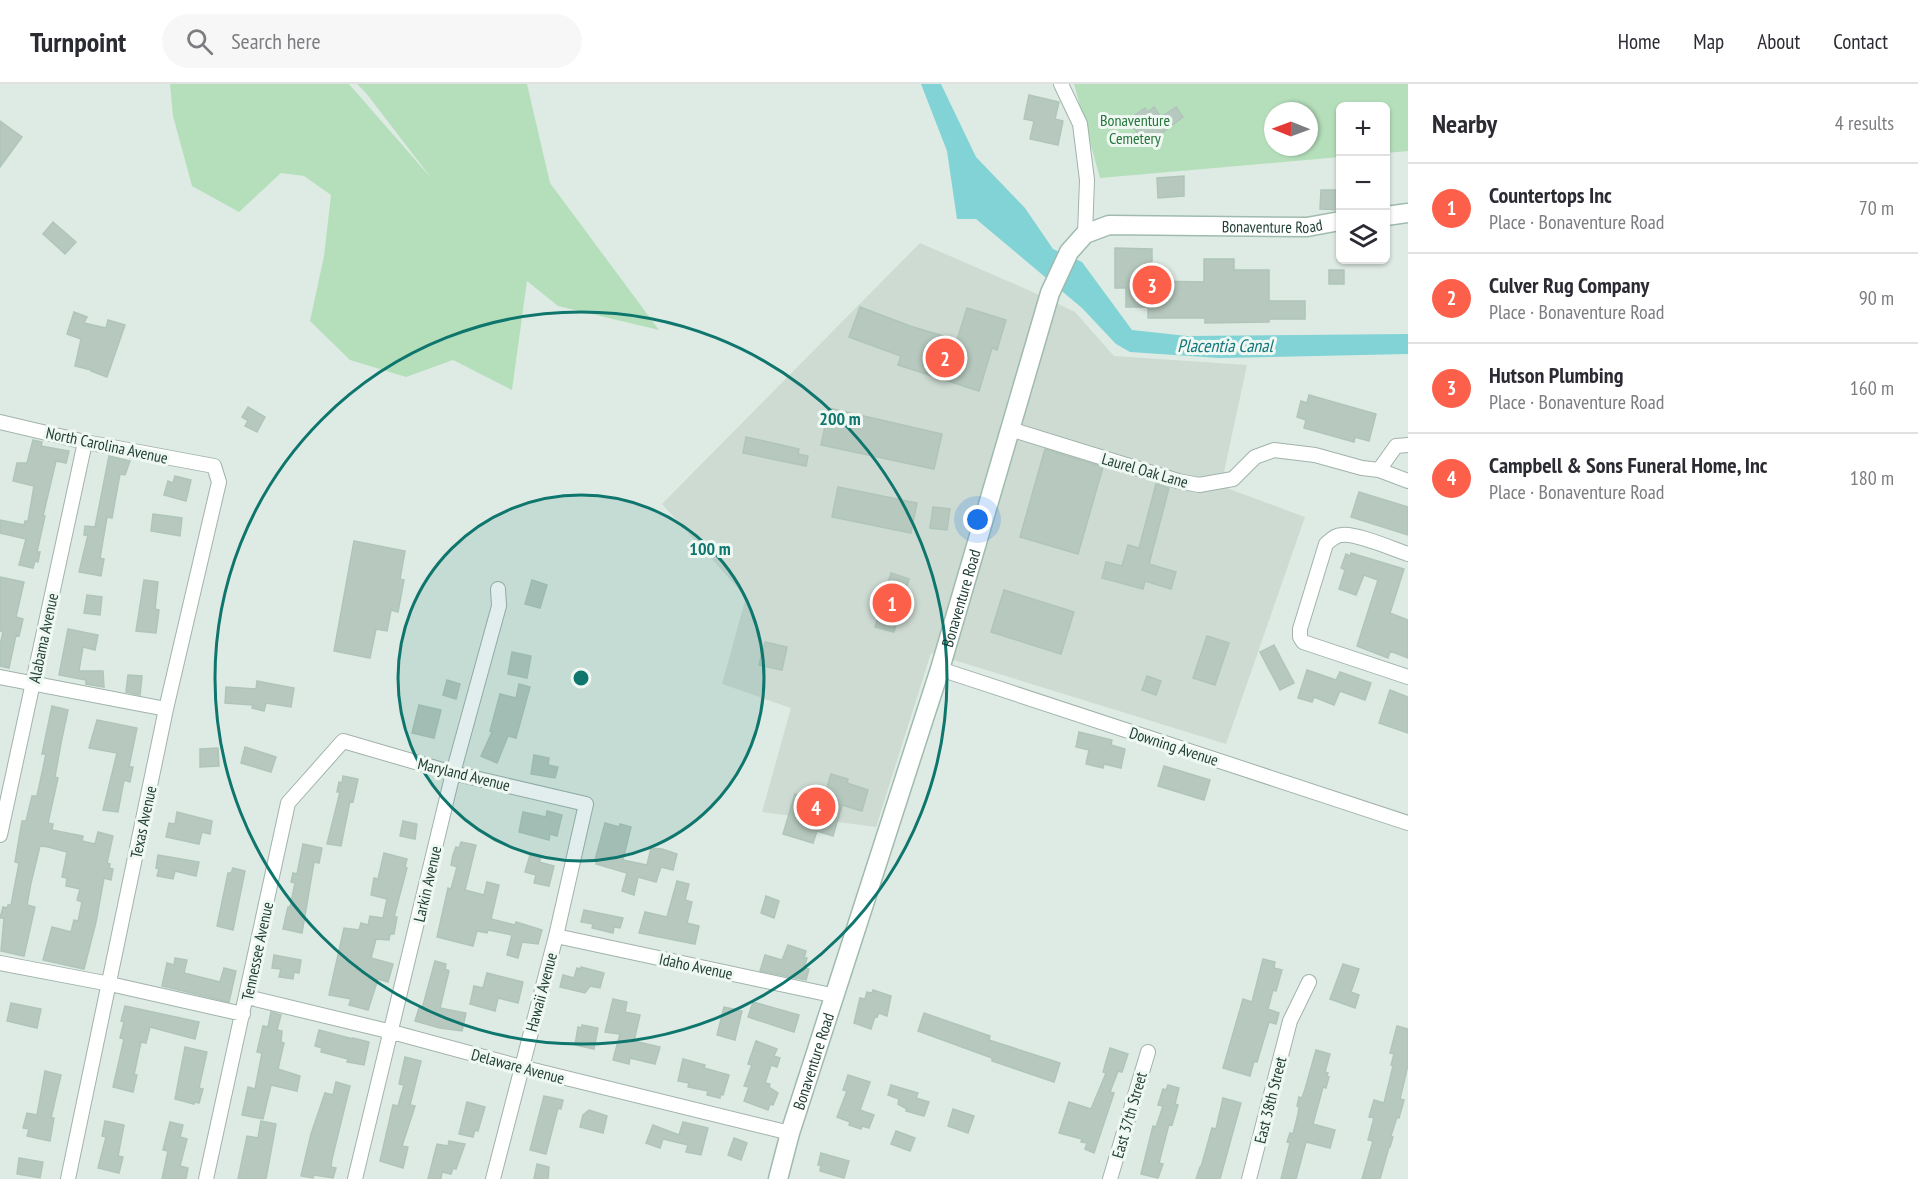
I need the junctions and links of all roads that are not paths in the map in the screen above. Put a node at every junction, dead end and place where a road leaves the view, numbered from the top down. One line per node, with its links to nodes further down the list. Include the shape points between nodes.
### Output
1 (1061, 84): 5 (street, via 1080,124 1087,180)
2 (1408, 213): 3 (street)
3 (1390, 215)
4 (1336, 222): 5 (street, Bonaventure Road, via 1307,227 1109,225)
5 (1085, 234): 7 (street, Bonaventure Road, via 1069,252 1050,293)
6 (0, 422): 8 (street, North Carolina Avenue)
7 (1010, 429): 11 (street, Laurel Oak Lane, via 1178,482 1199,485 1233,479 1255,456 1274,450); 15 (street, Bonaventure Road)
8 (85, 442): 10 (street, North Carolina Avenue); 18 (street, Alabama Avenue)
9 (1408, 445): 11 (street, via 1396,446)
10 (214, 466): 19 (street, Texas Avenue, via 219,482)
11 (1379, 470): 12 (street, Laurel Oak Lane)
12 (1408, 481)
13 (1408, 554): 16 (street, via 1354,536 1343,534 1333,538 1326,544 1300,629 1303,642)
14 (498, 589): 21 (street, Larkin Avenue, via 499,606)
15 (940, 669): 23 (street, Downing Avenue); 29 (street, Bonaventure Road)
16 (1408, 677)
17 (0, 678): 18 (street)
18 (33, 684): 19 (street); 24 (street, Alabama Avenue)
19 (166, 709): 28 (street, Texas Avenue)
20 (343, 741): 21 (street, Maryland Avenue); 30 (street, Tennessee Avenue, via 288,803)
21 (453, 773): 22 (street, Maryland Avenue); 32 (street, Larkin Avenue)
22 (586, 804): 25 (street, Hawaii Avenue)
23 (1408, 823)
24 (0, 835)
25 (556, 936): 29 (street, Idaho Avenue); 34 (street, Hawaii Avenue)
26 (0, 963): 28 (street)
27 (1309, 982): 42 (street, East 38th Street, via 1290,1021)
28 (110, 984): 31 (street); 36 (street, Texas Avenue)
29 (836, 996): 35 (street, Bonaventure Road)
30 (247, 997): 31 (street, Tennessee Avenue); 32 (street, Delaware Avenue)
31 (243, 1014): 37 (street, Tennessee Avenue)
32 (392, 1032): 34 (street, Delaware Avenue); 38 (street, Larkin Avenue)
33 (1148, 1052): 41 (street, East 37th Street)
34 (521, 1067): 35 (street, Delaware Avenue); 39 (street, Hawaii Avenue)
35 (790, 1132): 40 (street, Bonaventure Road)
36 (68, 1179)
37 (206, 1179)
38 (355, 1179)
39 (493, 1179)
40 (778, 1179)
41 (1110, 1179)
42 (1249, 1179)

